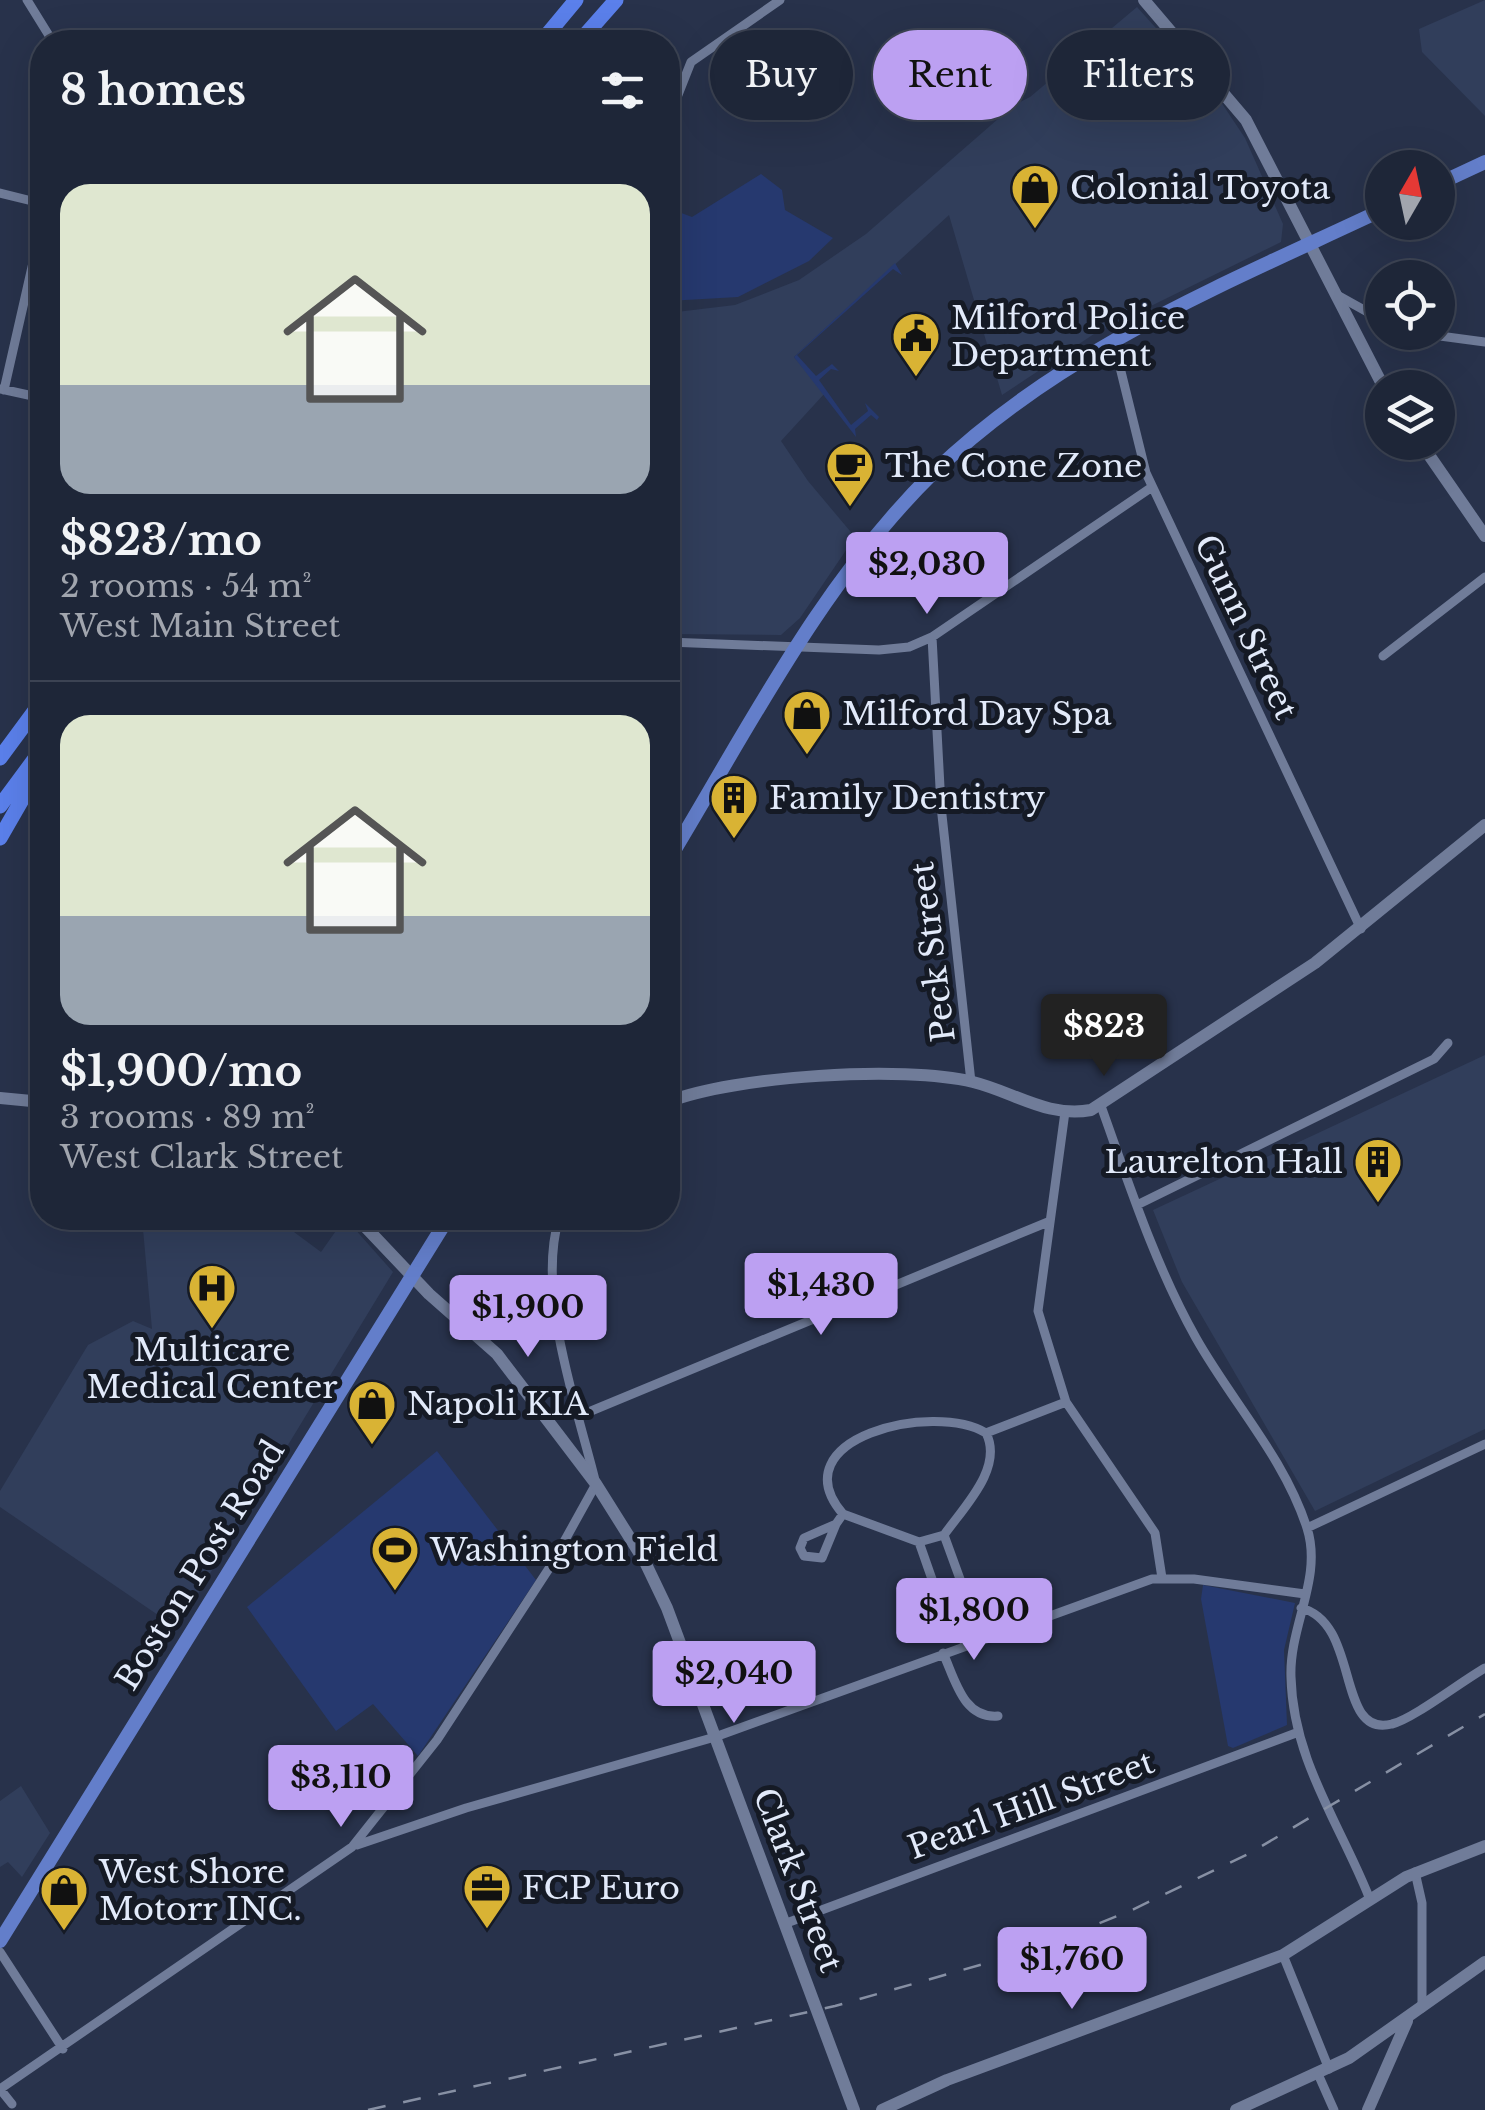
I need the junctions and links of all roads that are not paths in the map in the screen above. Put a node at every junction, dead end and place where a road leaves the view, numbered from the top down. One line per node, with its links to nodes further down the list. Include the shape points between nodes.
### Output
1 (26, 0): 6 (street)
2 (576, 0): 7 (highway)
3 (616, 0): 8 (highway)
4 (780, 0): 9 (street, via 691,62)
5 (1144, 0): 15 (main road, via 1236,105)
6 (45, 30)
7 (551, 30)
8 (590, 30)
9 (680, 90)
10 (1485, 162): 11 (main road)
11 (1455, 176)
12 (0, 193): 13 (street)
13 (30, 200)
14 (1365, 218): 15 (main road)
15 (1308, 245): 17 (main road); 19 (main road)
16 (30, 272): 23 (street)
17 (1332, 292): 18 (street); 22 (main road)
18 (1365, 310)
19 (1113, 338): 26 (street, Gunn Street); 31 (main road, via 1026,395 934,472 858,560)
20 (1455, 338): 21 (street)
21 (1485, 342)
22 (1374, 370)
23 (2, 389): 24 (street)
24 (30, 395)
25 (1432, 460): 27 (main road)
26 (1152, 487): 29 (street); 43 (street, Gunn Street)
27 (1485, 536)
28 (1485, 577): 32 (street)
29 (932, 636): 31 (street, via 889,650); 45 (street, Peck Street, via 942,806)
30 (680, 642): 31 (street)
31 (799, 646): 42 (main road)
32 (1383, 656)
33 (30, 711): 35 (highway)
34 (30, 715): 36 (highway)
35 (0, 742)
36 (0, 758)
37 (30, 765): 39 (highway)
38 (30, 786): 41 (highway)
39 (0, 806)
40 (1485, 825): 43 (main road)
41 (0, 838)
42 (680, 841)
43 (1361, 929): 49 (main road)
44 (1448, 1043): 51 (street, via 1434,1059)
45 (972, 1082): 47 (main road, via 786,1079 716,1086); 50 (main road)
46 (0, 1098): 48 (main road)
47 (680, 1098)
48 (30, 1101)
49 (1101, 1106): 50 (main road); 51 (street)
50 (1065, 1112): 52 (street)
51 (1138, 1205): 65 (street, via 1194,1334 1272,1454)
52 (1048, 1222): 57 (street, via 1038,1311); 58 (street)
53 (368, 1230): 56 (main road)
54 (441, 1230): 56 (main road, Boston Post Road)
55 (555, 1230): 58 (street, Clark Street, via 553,1297)
56 (414, 1274): 60 (main road, via 497,1354); 84 (main road, Boston Post Road)
57 (1066, 1402): 59 (street); 68 (street, via 1155,1533)
58 (580, 1421): 60 (street); 62 (street, Clark Street)
59 (986, 1433): 63 (street, via 928,1418 848,1443 828,1479); 66 (street, via 992,1450 985,1475)
60 (561, 1440): 62 (main road)
61 (1485, 1444): 65 (street)
62 (596, 1484): 76 (main road, Clark Street, via 655,1582); 77 (street, via 526,1605)
63 (843, 1514): 64 (street); 67 (street)
64 (836, 1524): 64 (street, via 822,1558 804,1556 804,1538)
65 (1306, 1528): 69 (street, via 1312,1562)
66 (944, 1535): 67 (street); 71 (street, via 972,1612)
67 (919, 1542): 71 (street, via 947,1622)
68 (1162, 1578): 69 (street); 71 (street)
69 (1304, 1594): 70 (street)
70 (1301, 1608): 73 (street, via 1320,1614 1332,1628 1355,1705 1372,1722 1396,1723); 75 (street, via 1290,1665)
71 (967, 1644): 72 (street)
72 (943, 1653): 74 (street, via 966,1703 980,1715); 76 (street)
73 (1485, 1668)
74 (998, 1716)
75 (1296, 1733): 82 (street); 83 (street, Pearl Hill Street)
76 (715, 1737): 78 (street); 83 (main road, Clark Street)
77 (388, 1805): 78 (street); 80 (street)
78 (397, 1829): 80 (street)
79 (1485, 1846): 81 (main road)
80 (352, 1847): 90 (street)
81 (1415, 1872): 82 (main road); 88 (street, via 1422,1903)
82 (1369, 1896): 86 (main road)
83 (784, 1924): 95 (main road, Clark Street)
84 (0, 1941)
85 (0, 1952): 90 (street)
86 (1283, 1955): 91 (street); 93 (main road)
87 (1484, 1965): 88 (main road)
88 (1422, 2008): 89 (main road)
89 (1408, 2018): 91 (main road); 99 (main road)
90 (64, 2049): 92 (street)
91 (1324, 2071): 97 (main road); 98 (street)
92 (0, 2089): 94 (street)
93 (910, 2103): 96 (main road)
94 (12, 2104)
95 (854, 2110)
96 (882, 2110)
97 (1236, 2110)
98 (1334, 2110)
99 (1368, 2110)

